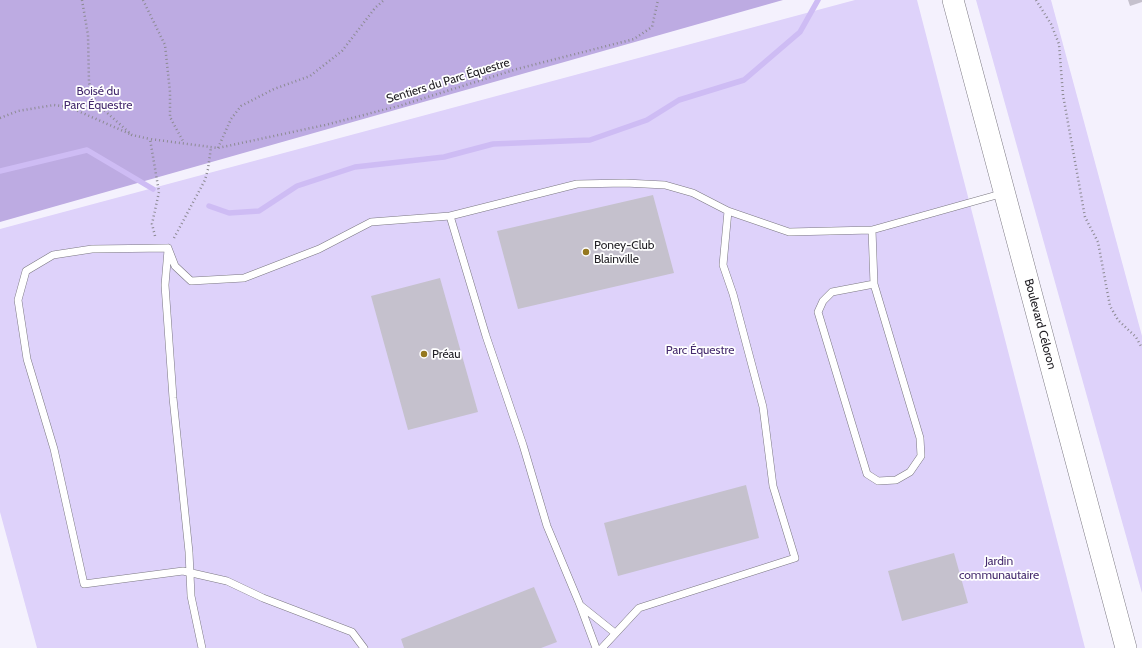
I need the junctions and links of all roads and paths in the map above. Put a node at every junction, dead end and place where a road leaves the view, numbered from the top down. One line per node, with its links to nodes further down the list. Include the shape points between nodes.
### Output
1 (82, 0): 8 (path, Sentiers du Parc Équestre, via 88,35 89,83 96,103)
2 (143, 0): 10 (path, via 165,45 170,117)
3 (384, 0): 12 (path, via 342,51 310,76 274,89 241,106 231,119)
4 (658, 0): 12 (path, Sentiers du Parc Équestre, via 652,27 634,39 516,69 402,105)
5 (953, 0): 13 (street, Boulevard Céloron)
6 (1036, 0): 20 (path, via 1051,24 1059,44 1063,91 1085,217 1098,242 1110,306 1118,320 1136,337)
7 (0, 118): 8 (path, Sentiers du Parc Équestre, via 18,111 54,105 69,107)
8 (132, 135): 9 (path, Sentiers du Parc Équestre)
9 (150, 139): 10 (path, Sentiers du Parc Équestre); 17 (path, via 159,192 152,224)
10 (184, 144): 11 (path, Sentiers du Parc Équestre)
11 (211, 147): 12 (path, Sentiers du Parc Équestre); 18 (path, via 205,180)
12 (218, 148)
13 (1005, 192): 16 (lane); 28 (street, Boulevard Céloron)
14 (728, 211): 15 (lane, via 692,193 665,185 625,183 577,184); 16 (lane, via 789,232); 23 (lane, via 723,266 763,407 773,486 795,558 639,608)
15 (450, 216): 18 (lane, via 371,222 320,249 244,278 191,281 175,266); 22 (lane, via 546,526)
16 (872, 230): 19 (lane)
17 (157, 248): 18 (lane); 21 (lane, via 92,249 53,254 26,271 18,300 27,359 54,449 84,584)
18 (168, 248): 21 (lane, via 165,285 168,337)
19 (874, 284): 19 (lane, via 920,438 920,456 910,472 896,480 878,481 867,474 818,312 823,301 832,292)
20 (1142, 348)
21 (190, 572): 24 (lane, via 191,596); 25 (lane, via 227,581 263,598 352,632)
22 (580, 605): 23 (lane); 26 (lane)
23 (615, 633): 27 (lane)
24 (202, 648)
25 (364, 648)
26 (596, 648)
27 (602, 648)
28 (1126, 648)

